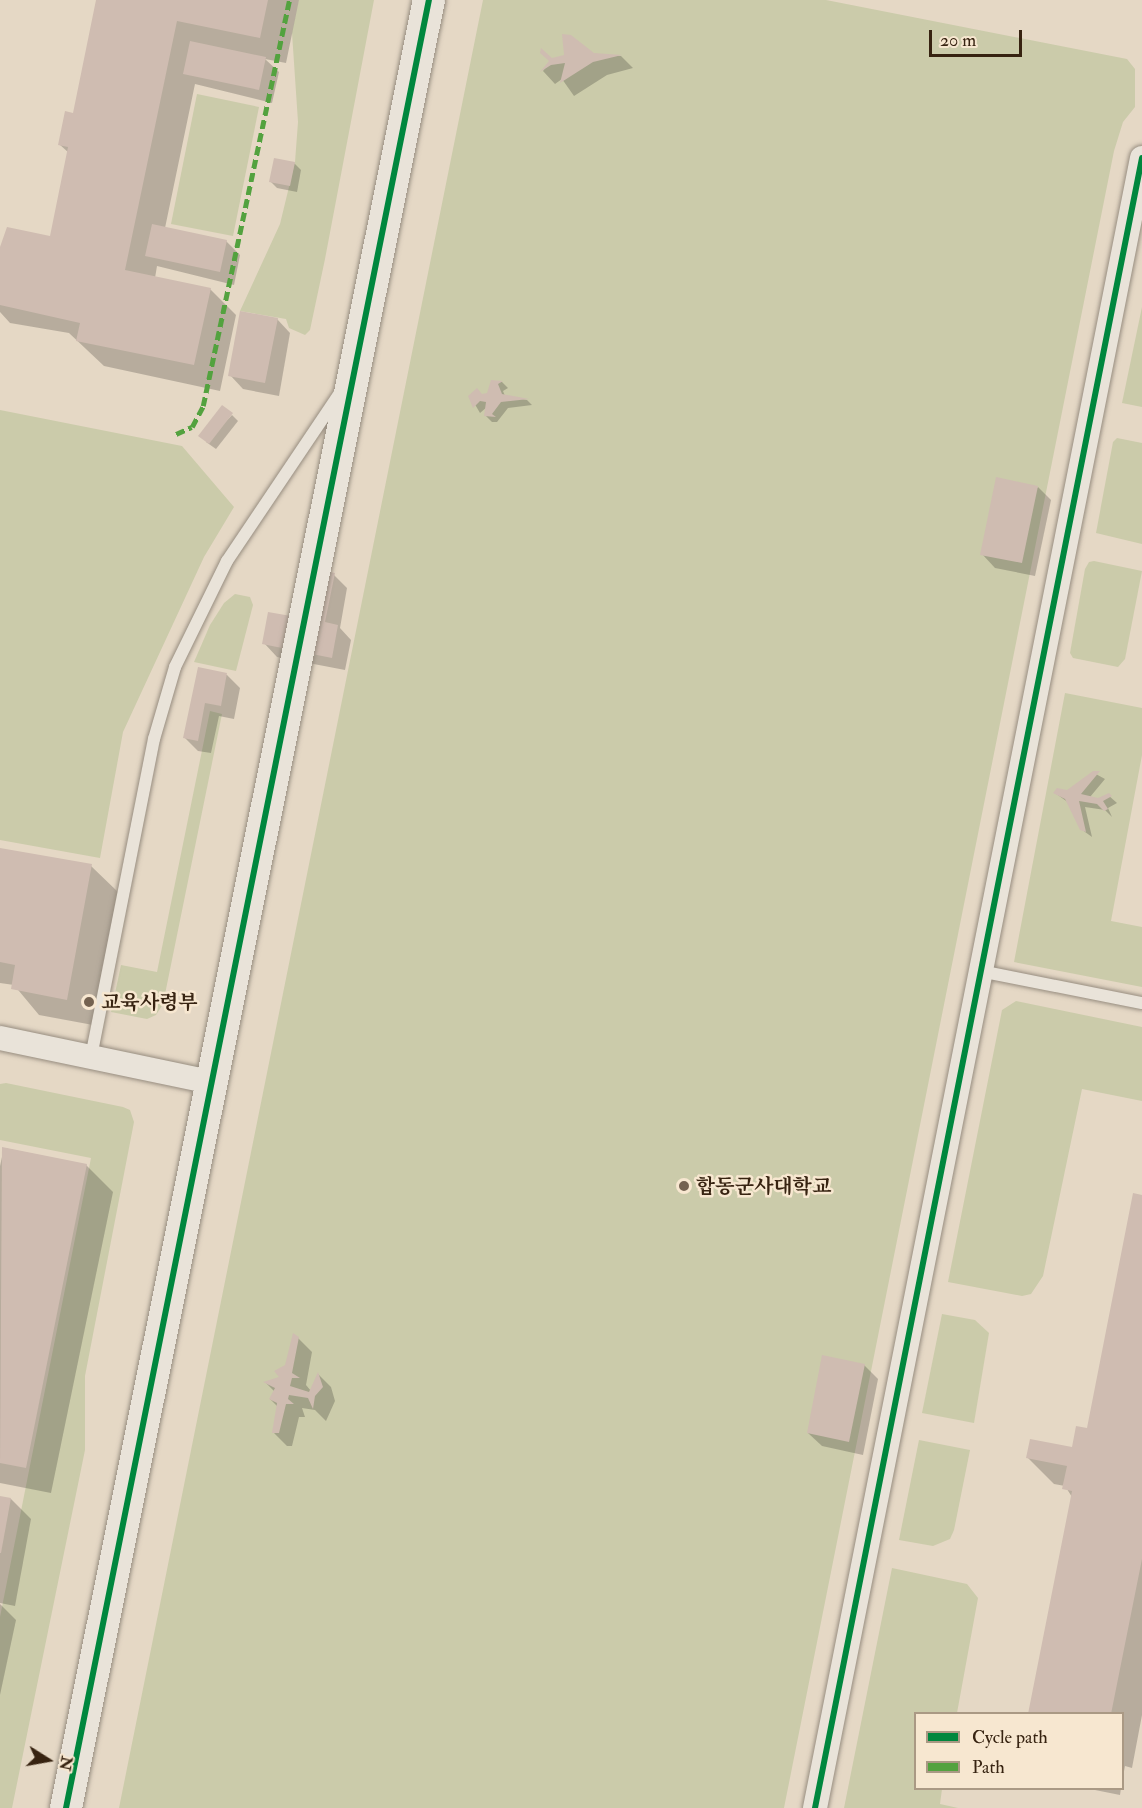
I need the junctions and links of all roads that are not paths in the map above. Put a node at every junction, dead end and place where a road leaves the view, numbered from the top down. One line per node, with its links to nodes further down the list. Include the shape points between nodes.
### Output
1 (429, 0): 3 (street)
2 (1142, 158): 4 (street)
3 (354, 373): 7 (lane, via 227,561 175,667 154,739); 8 (street)
4 (980, 971): 5 (lane); 10 (street)
5 (1142, 1003)
6 (0, 1038): 7 (street)
7 (91, 1057): 8 (street)
8 (211, 1082): 9 (street)
9 (66, 1808)
10 (815, 1808)

